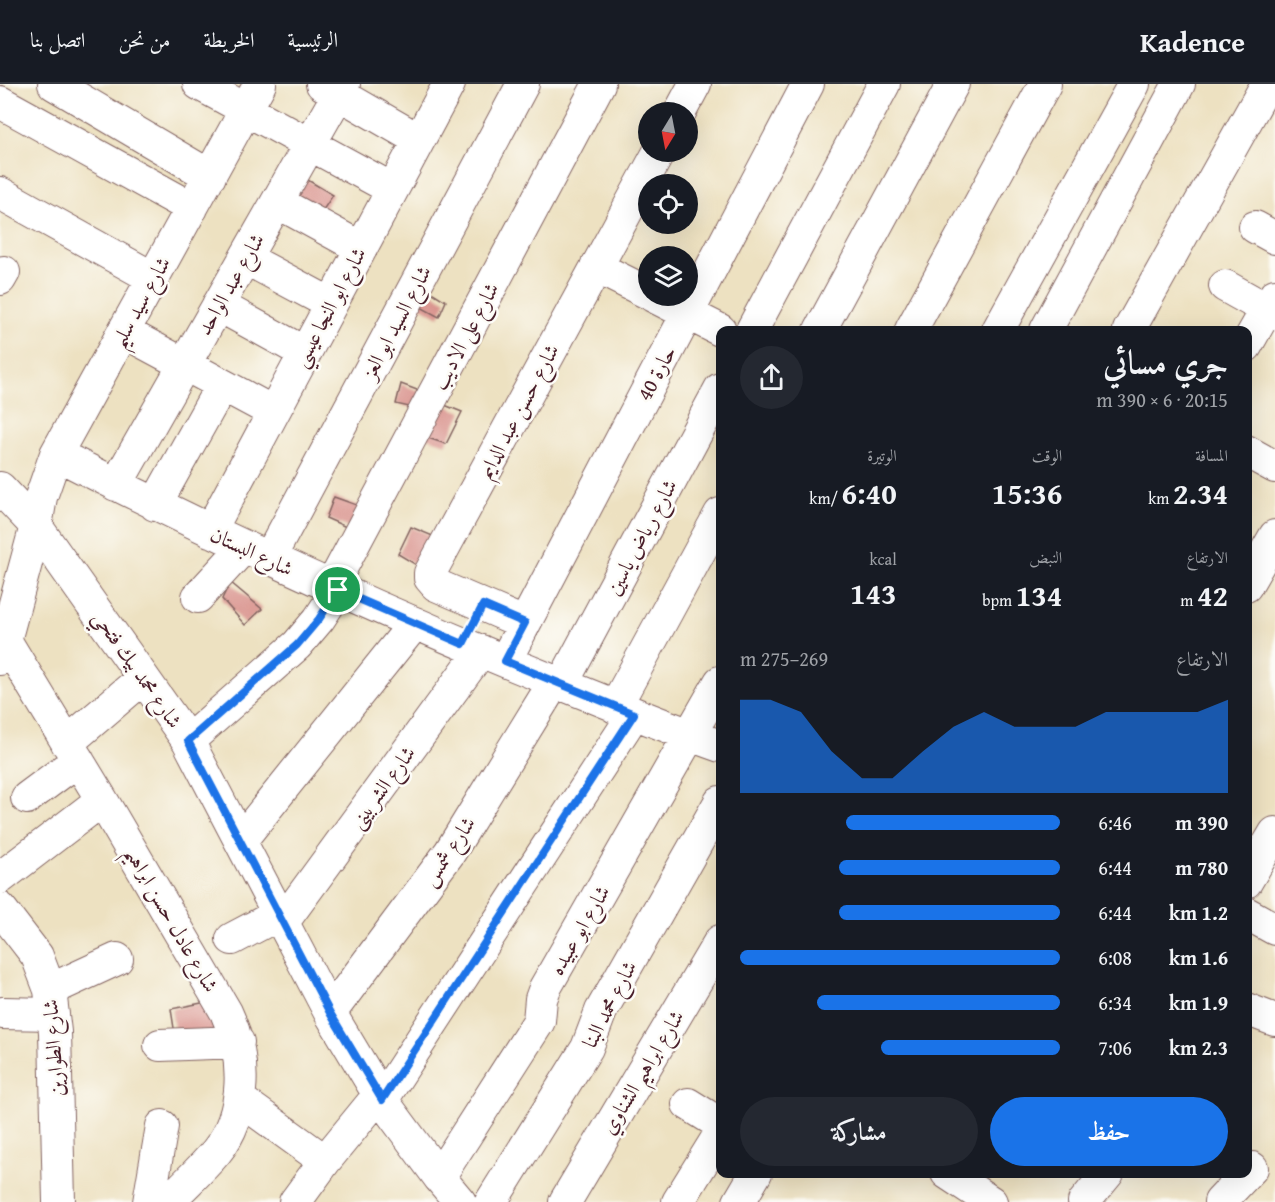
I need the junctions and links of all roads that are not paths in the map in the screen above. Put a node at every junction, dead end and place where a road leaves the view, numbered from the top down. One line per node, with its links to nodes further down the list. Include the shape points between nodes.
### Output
1 (54, 84): 21 (street)
2 (199, 84): 15 (street)
3 (449, 84): 18 (street, شارع ابو النجا عيسي)
4 (523, 84): 61 (street, شارع السيد ابو العز)
5 (599, 84): 63 (street, شارع على الاديب)
6 (695, 84): 17 (street)
7 (808, 84): 36 (street, حارة 40)
8 (884, 84): 37 (street)
9 (953, 84): 38 (street)
10 (1044, 84): 39 (street)
11 (1134, 84): 40 (street)
12 (1179, 84): 41 (street)
13 (1267, 84): 42 (street)
14 (335, 87): 18 (street); 19 (street, شارع عبد الواحد)
15 (253, 97): 19 (street); 21 (street, شارع سيد سليم)
16 (0, 102): 25 (street)
17 (685, 102)
18 (418, 140): 22 (street, شارع ابو النجا عيسي)
19 (310, 145): 22 (street); 24 (street, شارع عبد الواحد)
20 (654, 162): 28 (street, شارع حسن عبد الدايم)
21 (210, 176): 25 (street, شارع سيد سليم)
22 (392, 189): 26 (street, شارع ابو النجا عيسي)
23 (0, 193): 29 (street)
24 (277, 202): 26 (street); 27 (street, شارع عبد الواحد)
25 (192, 208): 29 (street, شارع سيد سليم)
26 (361, 248): 32 (street, شارع ابو النجا عيسي)
27 (245, 258): 32 (street); 33 (street, شارع عبد الواحد)
28 (596, 267): 31 (street); 65 (street, شارع حسن عبد الدايم, via 430,573 436,585)
29 (153, 278): 44 (street, شارع سيد سليم)
30 (1225, 286): 35 (street)
31 (638, 288)
32 (331, 304): 46 (street, شارع ابو النجا عيسي)
33 (218, 305): 46 (street); 47 (street, شارع عبد الواحد)
34 (674, 306): 36 (street)
35 (1272, 306): 45 (street)
36 (688, 313): 43 (street); 66 (street, حارة 40)
37 (754, 326)
38 (822, 326)
39 (913, 326)
40 (1000, 326)
41 (1048, 326)
42 (1131, 326)
43 (716, 328)
44 (124, 332): 47 (street); 51 (street, شارع سيد سليم)
45 (1252, 337)
46 (305, 353): 50 (street, شارع ابو النجا عيسي)
47 (184, 365): 48 (street); 54 (street, شارع عبد الواحد)
48 (222, 385): 50 (street); 56 (street)
49 (716, 396): 71 (street, شارع رياض ياسين)
50 (273, 412): 59 (street, شارع ابو النجا عيسي)
51 (56, 454): 54 (street, شارع البستان); 58 (street, شارع سيد سليم)
52 (1252, 454): 53 (street)
53 (1275, 467)
54 (116, 485): 56 (street, شارع البستان)
55 (0, 488): 58 (street, شارع محمد بيك فتحي)
56 (155, 505): 59 (street, شارع البستان)
57 (716, 522): 73 (street)
58 (36, 526): 68 (street, شارع سيد سليم); 70 (street, شارع محمد بيك فتحي)
59 (210, 531): 61 (street, شارع البستان)
60 (1275, 536): 62 (street)
61 (256, 553): 63 (street, شارع البستان); 64 (street, شارع السيد ابو العز)
62 (1252, 576)
63 (334, 589): 67 (street, شارع البستان); 75 (street, شارع على الاديب, via 319,619 297,645)
64 (198, 597)
65 (483, 605): 66 (street, شارع حسن عبد الدايم); 69 (street)
66 (525, 623): 69 (street, حارة 40)
67 (415, 624): 69 (street, شارع البستان); 81 (street)
68 (2, 645): 77 (street, شارع عادل حسن ابراهيم)
69 (483, 652): 71 (street, شارع البستان); 85 (street, شارع الشربينى)
70 (143, 678): 75 (street, شارع محمد بيك فتحي); 77 (street)
71 (558, 683): 73 (street, شارع البستان); 93 (street, شارع شمس, via 450,852)
72 (716, 689): 74 (street, شارع ابو عبيده)
73 (625, 710): 74 (street, شارع البستان); 97 (street)
74 (691, 736): 76 (street, شارع البستان); 105 (street, شارع ابو عبيده, via 545,988 539,1021)
75 (188, 741): 81 (street, شارع محمد بيك فتحي)
76 (716, 745)
77 (73, 751): 78 (street); 79 (street, شارع عادل حسن ابراهيم)
78 (27, 798)
79 (102, 800): 82 (street); 95 (street, شارع عادل حسن ابراهيم, via 226,1012)
80 (716, 809): 114 (street, شارع محمد البنا, via 601,1011 587,1048)
81 (241, 840): 85 (street, شارع محمد بيك فتحي)
82 (0, 878)
83 (0, 908): 90 (street, شارع الطوارين, via 37,956)
84 (1252, 916): 86 (street)
85 (281, 918): 87 (street); 93 (street, شارع محمد بيك فتحي)
86 (1275, 928)
87 (232, 939)
88 (716, 948): 115 (street, شارع ابراهيم الشناوي)
89 (117, 959): 90 (street)
90 (51, 1002): 92 (street); 109 (street, شارع الطوارين)
91 (1252, 1011): 94 (street)
92 (2, 1013)
93 (330, 1013): 97 (street, شارع محمد بيك فتحي)
94 (1275, 1020)
95 (238, 1042): 96 (street); 98 (street, شارع عادل حسن ابراهيم, via 242,1071)
96 (160, 1045)
97 (381, 1097): 103 (street); 105 (street, شارع محمد بيك فتحي)
98 (239, 1099): 103 (street); 111 (street, شارع عادل حسن ابراهيم, via 217,1150)
99 (688, 1104): 100 (street)
100 (716, 1122)
101 (162, 1126): 110 (street)
102 (716, 1140): 116 (street)
103 (324, 1161): 112 (street)
104 (1263, 1171): 120 (street)
105 (439, 1177): 113 (street, شارع محمد بيك فتحي)
106 (753, 1178): 117 (street)
107 (954, 1178): 118 (street)
108 (1104, 1178): 119 (street)
109 (59, 1202)
110 (149, 1202)
111 (168, 1202)
112 (295, 1202)
113 (459, 1202)
114 (491, 1202)
115 (565, 1202)
116 (678, 1202)
117 (739, 1202)
118 (990, 1202)
119 (1084, 1202)
120 (1220, 1202)

